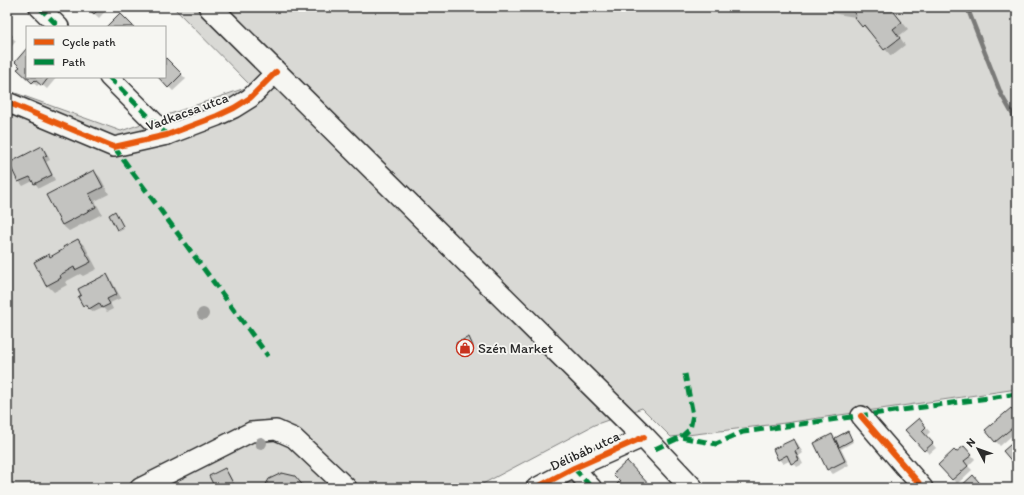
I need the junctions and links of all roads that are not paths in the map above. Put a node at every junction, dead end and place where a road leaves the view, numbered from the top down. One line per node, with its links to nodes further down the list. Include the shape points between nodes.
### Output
1 (39, 7): 3 (street)
2 (210, 7): 4 (main road)
3 (58, 26)
4 (276, 72): 7 (street, Vadkacsa utca, via 250,98 234,108); 9 (main road)
5 (110, 78): 7 (street)
6 (7, 102): 7 (street, Vadkacsa utca, via 114,147)
7 (167, 135)
8 (861, 416): 16 (street)
9 (644, 437): 10 (street, Délibáb utca); 15 (main road)
10 (574, 468): 13 (street, Délibáb utca); 14 (street)
11 (140, 488): 12 (street, via 250,432 276,430 294,438)
12 (347, 488)
13 (536, 488)
14 (592, 488)
15 (692, 488)
16 (923, 488)

